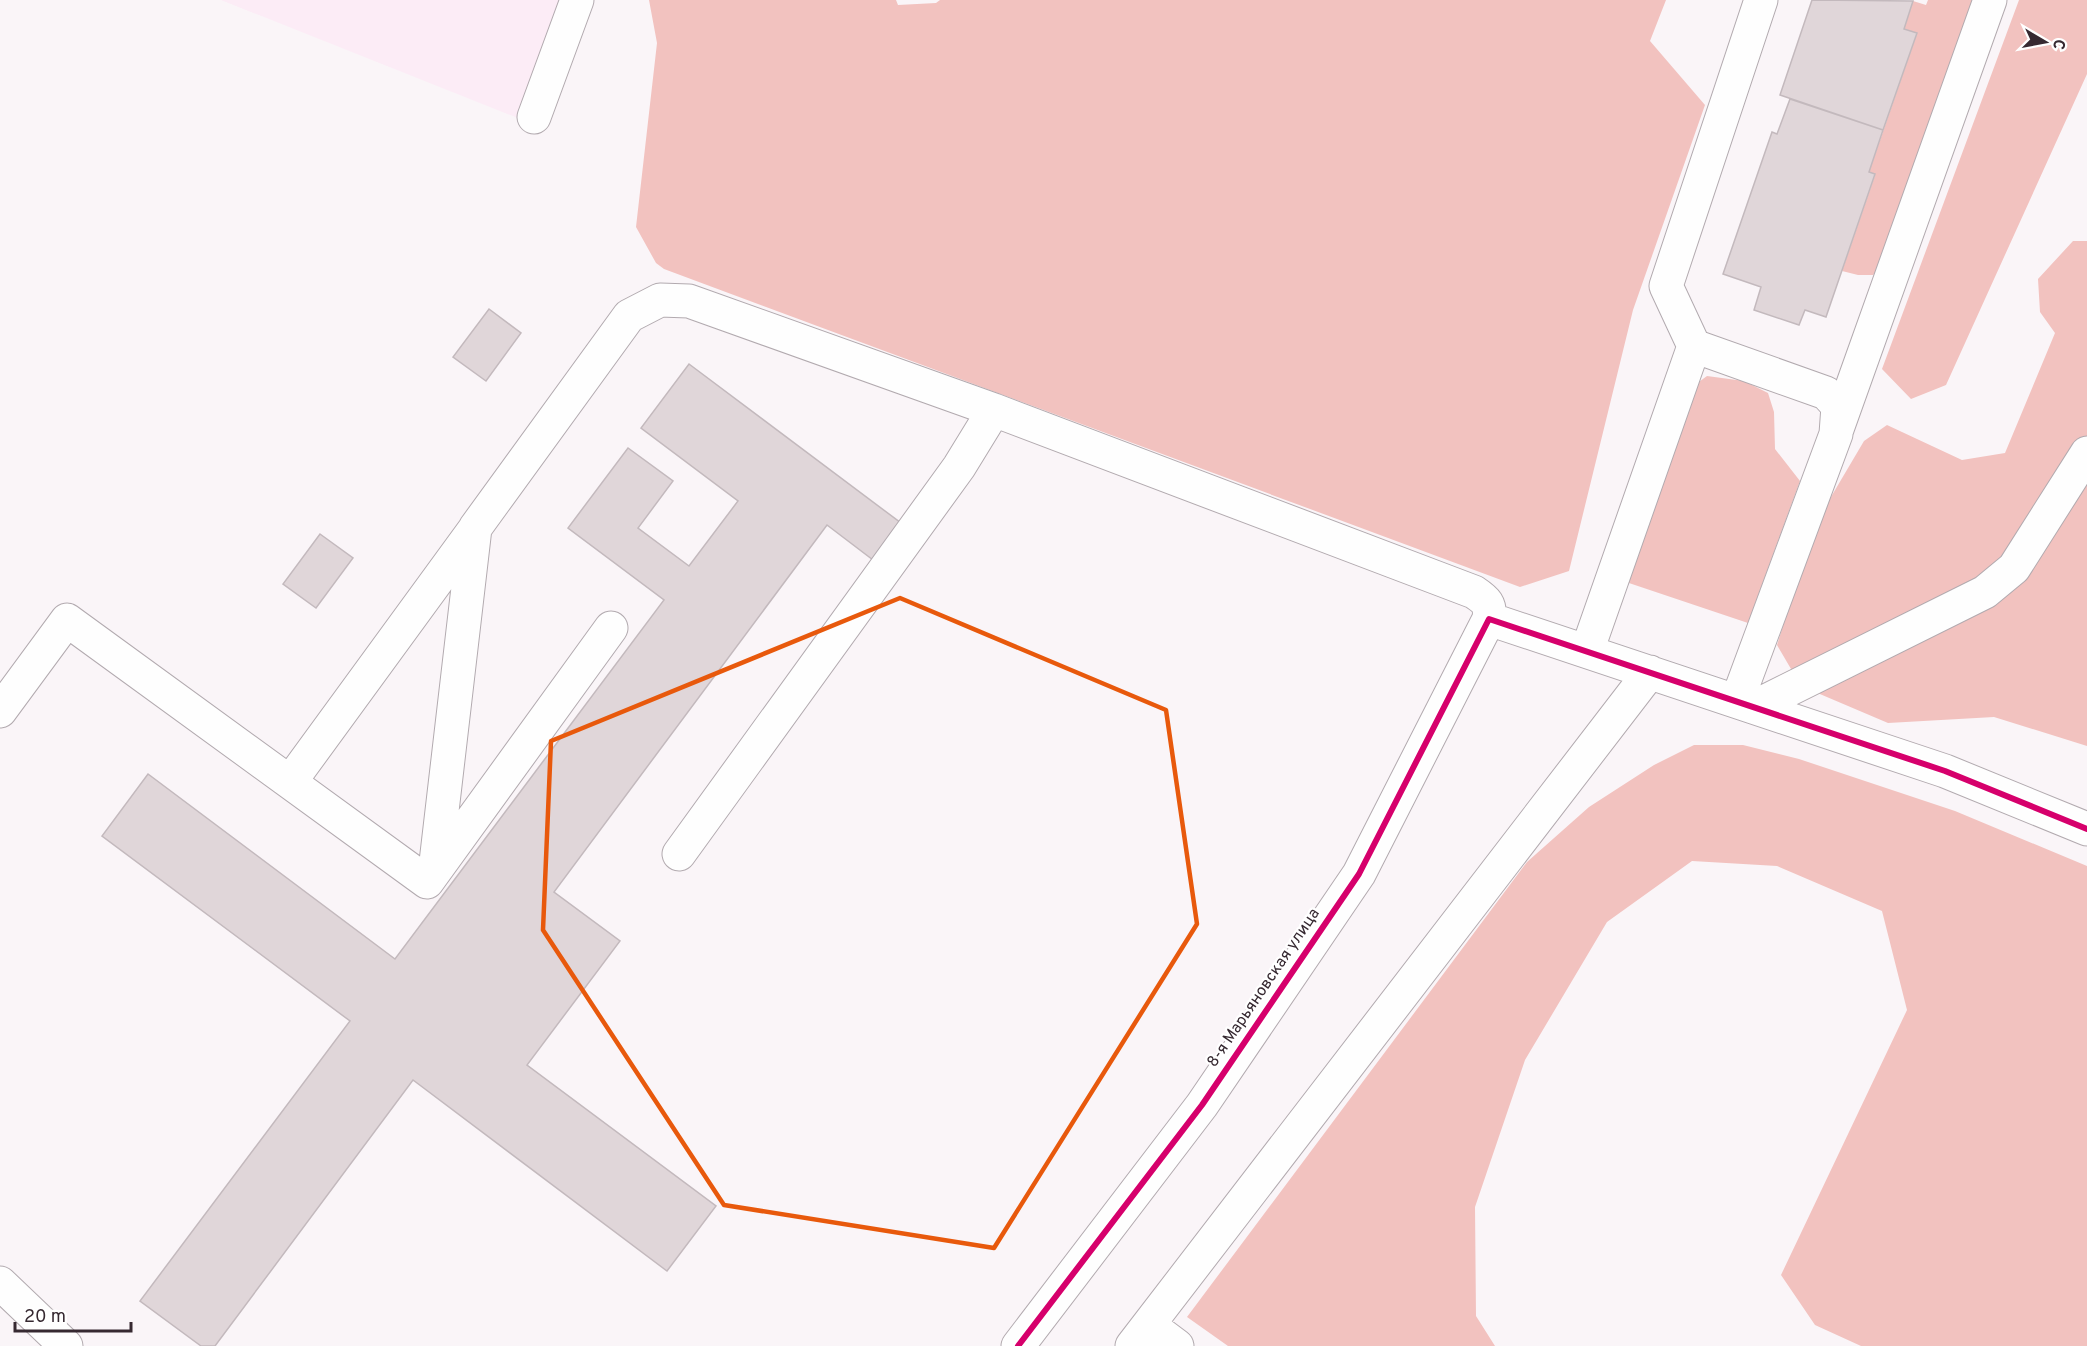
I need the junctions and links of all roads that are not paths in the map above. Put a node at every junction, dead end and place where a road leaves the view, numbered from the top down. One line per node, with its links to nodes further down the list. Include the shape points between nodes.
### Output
1 (577, 0): 4 (street)
2 (1761, 0): 5 (street, via 1666,286)
3 (1990, 0): 7 (street)
4 (534, 117)
5 (1694, 346): 7 (street, via 1826,393 1838,406); 12 (street)
6 (994, 410): 9 (street, via 689,301 660,300 629,316); 10 (street, via 1474,592 1487,600 1491,608); 18 (street, via 959,467)
7 (1836, 434): 14 (street)
8 (2087, 453): 14 (street, via 2014,568 1985,592)
9 (475, 528): 16 (street); 19 (street)
10 (1489, 619): 12 (street); 23 (street, 8-я Марьяновская улица, via 1359,874 1202,1105)
11 (612, 627): 19 (street)
12 (1587, 651): 13 (street)
13 (1650, 672): 14 (street); 21 (street)
14 (1745, 704): 17 (street, via 1945,771)
15 (0, 711): 16 (street, via 67,620)
16 (290, 782): 19 (street, via 427,882)
17 (2087, 829)
18 (679, 854)
19 (435, 872)
20 (0, 1283): 22 (street)
21 (1140, 1335): 24 (street)
22 (66, 1346)
23 (1018, 1346)
24 (1177, 1346)

